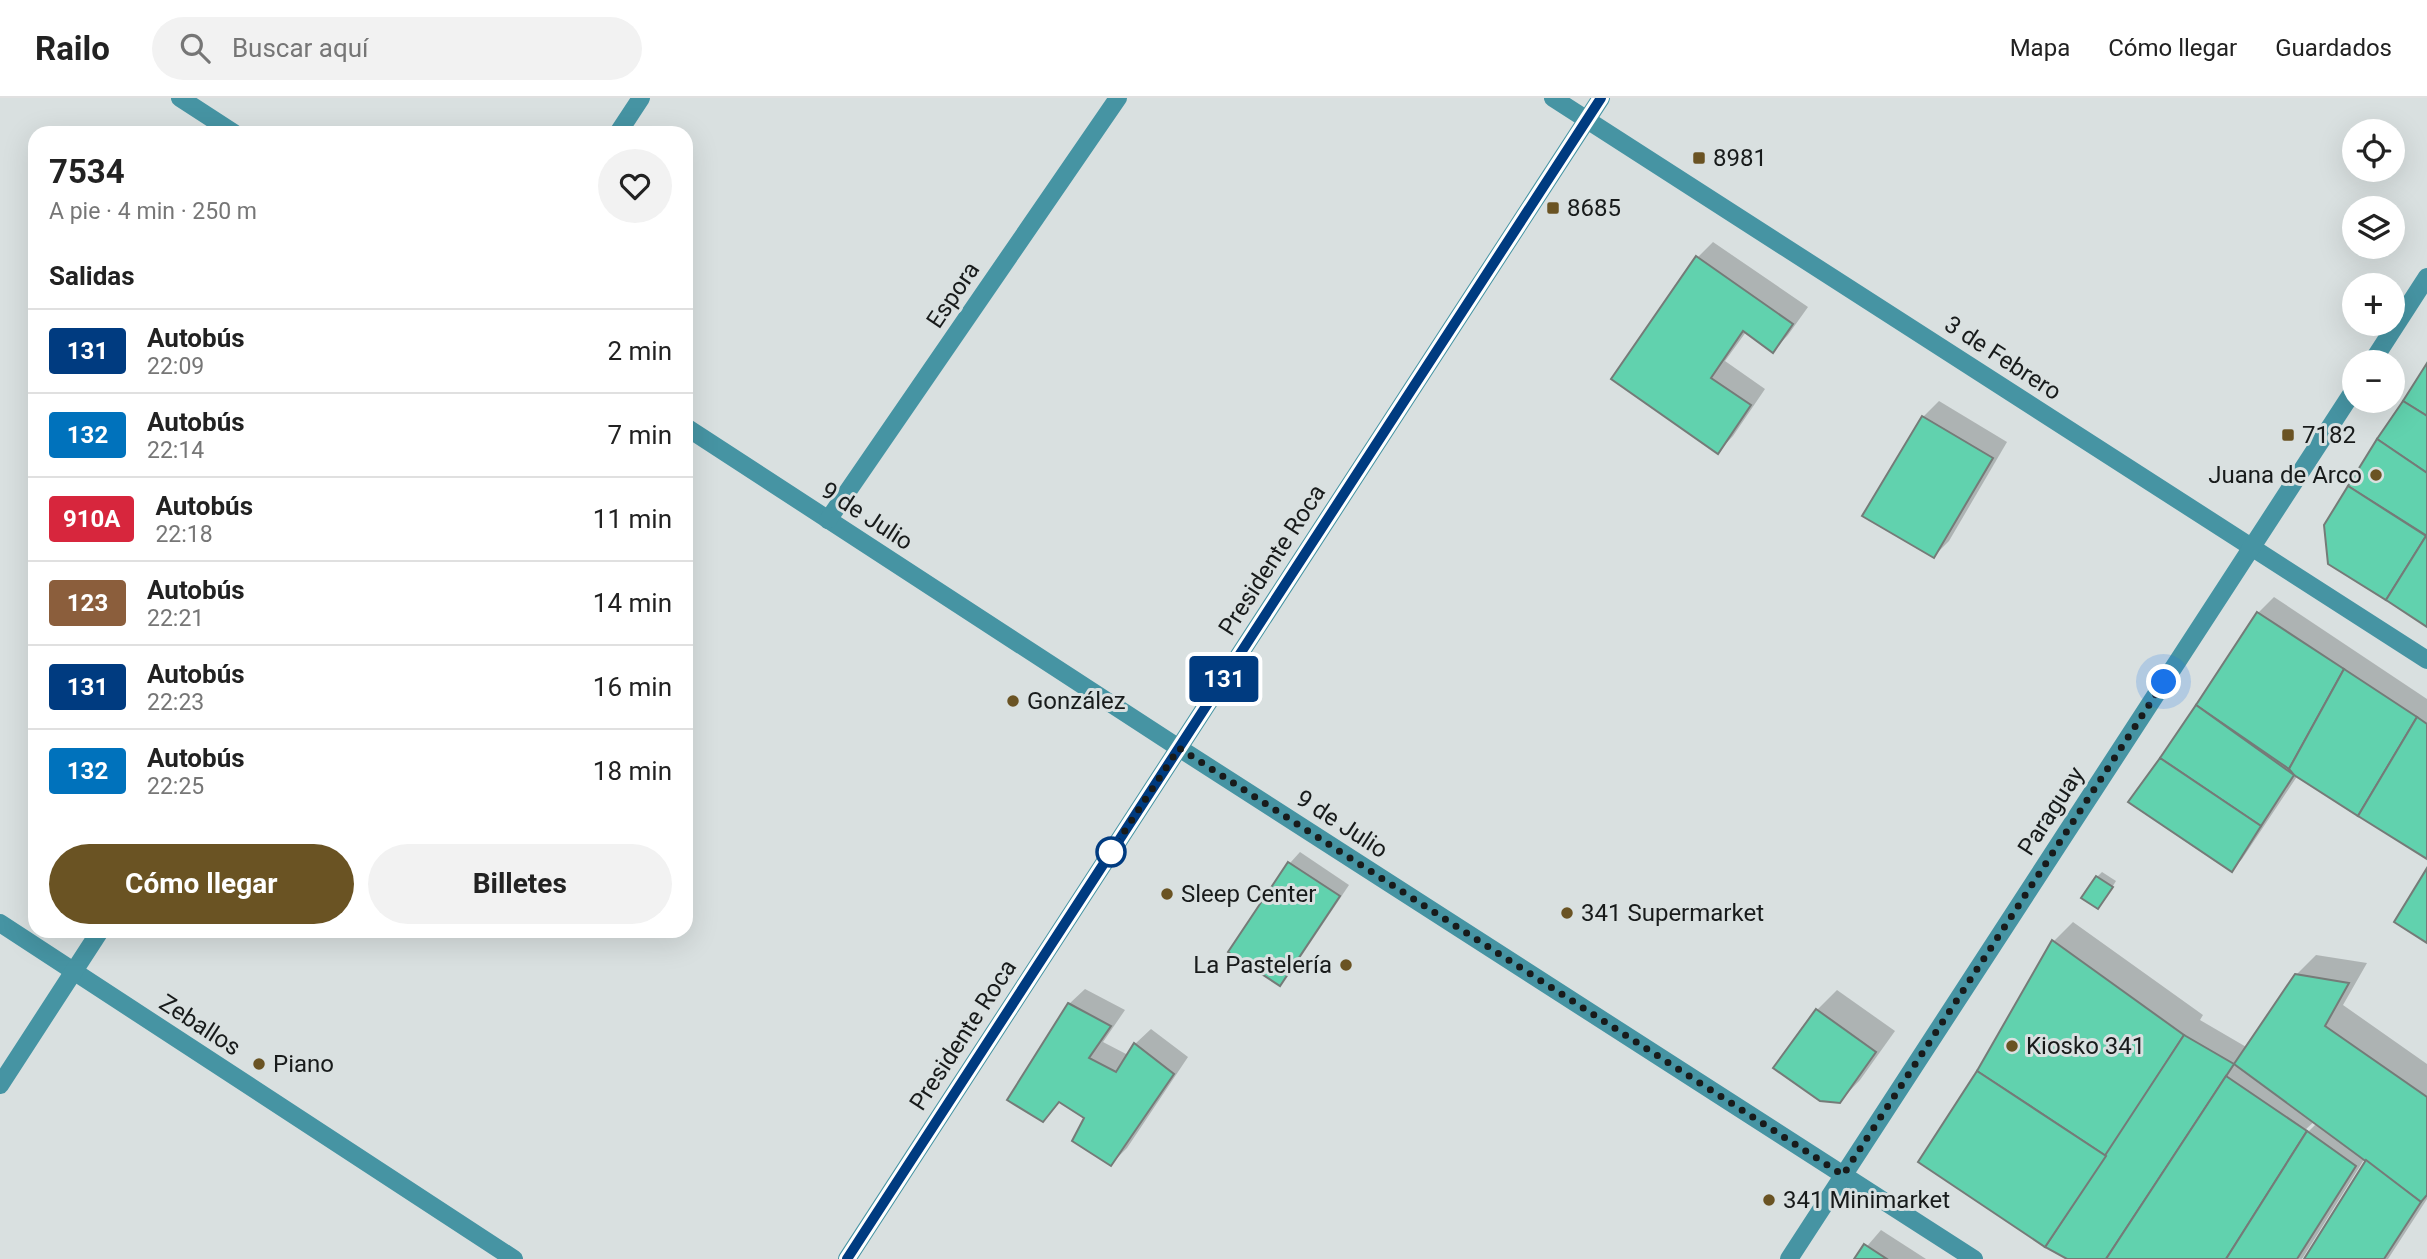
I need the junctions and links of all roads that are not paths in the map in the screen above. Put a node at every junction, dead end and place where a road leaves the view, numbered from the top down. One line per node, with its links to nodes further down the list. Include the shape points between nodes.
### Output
1 (180, 98): 7 (street)
2 (641, 98): 8 (street)
3 (1118, 98): 13 (street, Espora)
4 (1553, 98): 6 (street, 3 de Febrero)
5 (1601, 98): 6 (street, Presidente Roca)
6 (1587, 120): 14 (street, 3 de Febrero); 16 (street, Presidente Roca)
7 (223, 126)
8 (623, 126)
9 (2427, 277): 10 (street)
10 (2380, 350)
11 (2342, 408): 14 (street, Paraguay)
12 (693, 432): 13 (street, 9 de Julio)
13 (828, 520): 16 (street, 9 de Julio)
14 (2252, 547): 15 (street, 3 de Febrero); 21 (street, Paraguay)
15 (2427, 660)
16 (1179, 748): 21 (street, 9 de Julio); 23 (street, Presidente Roca)
17 (0, 923): 19 (street, Zeballos)
18 (95, 938): 19 (street)
19 (74, 971): 20 (street); 22 (street, Zeballos)
20 (0, 1085)
21 (1843, 1175): 24 (street, Paraguay); 25 (street, 9 de Julio)
22 (514, 1259)
23 (847, 1259)
24 (1789, 1259)
25 (1974, 1259)

